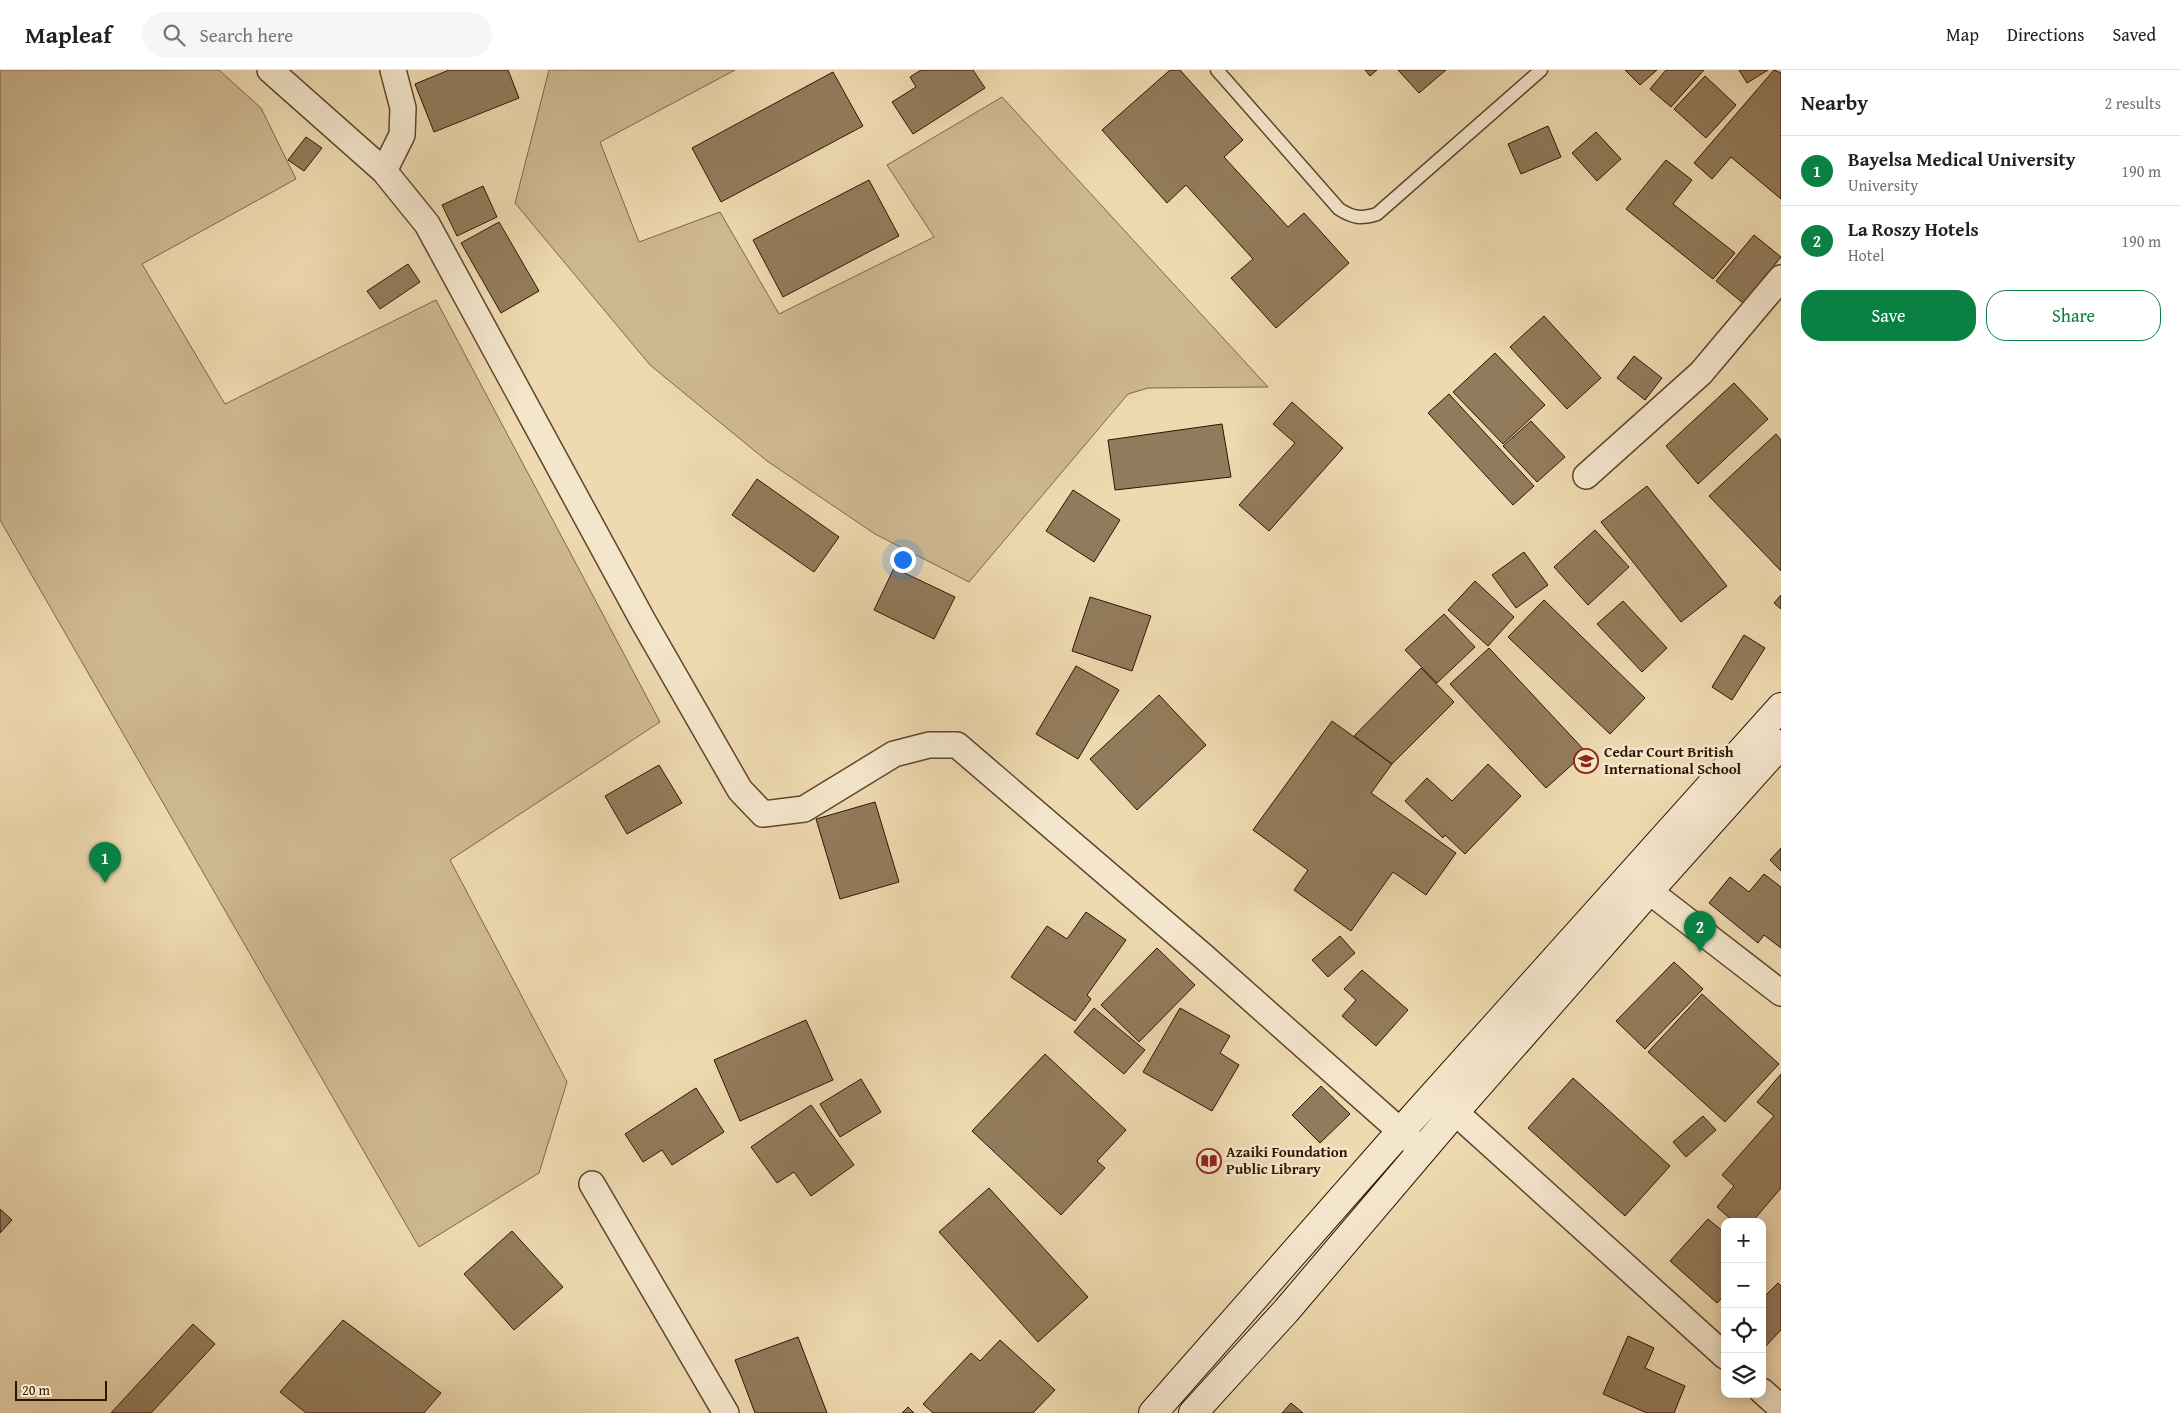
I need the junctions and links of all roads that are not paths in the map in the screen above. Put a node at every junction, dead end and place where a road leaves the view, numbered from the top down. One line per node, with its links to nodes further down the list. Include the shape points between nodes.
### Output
1 (270, 70): 5 (street)
2 (393, 70): 5 (street, via 403,108 402,135)
3 (1217, 70): 4 (lane, via 1339,209 1362,218 1377,214)
4 (1540, 70)
5 (384, 171): 13 (street, via 427,224 643,621 740,790 763,814 804,809 894,754 929,745 957,746 1203,956)
6 (1781, 278): 7 (street, via 1701,373)
7 (1586, 476)
8 (1781, 707): 13 (street)
9 (1781, 744): 10 (street)
10 (1649, 891): 11 (street); 12 (street)
11 (1781, 993)
12 (1455, 1112): 14 (street); 16 (street)
13 (1401, 1131): 14 (street); 20 (street)
14 (1422, 1150): 21 (street, via 1286,1311)
15 (592, 1184): 19 (street)
16 (1722, 1353)
17 (1766, 1395): 18 (street)
18 (1781, 1408)
19 (726, 1413)
20 (1153, 1413)
21 (1193, 1413)

